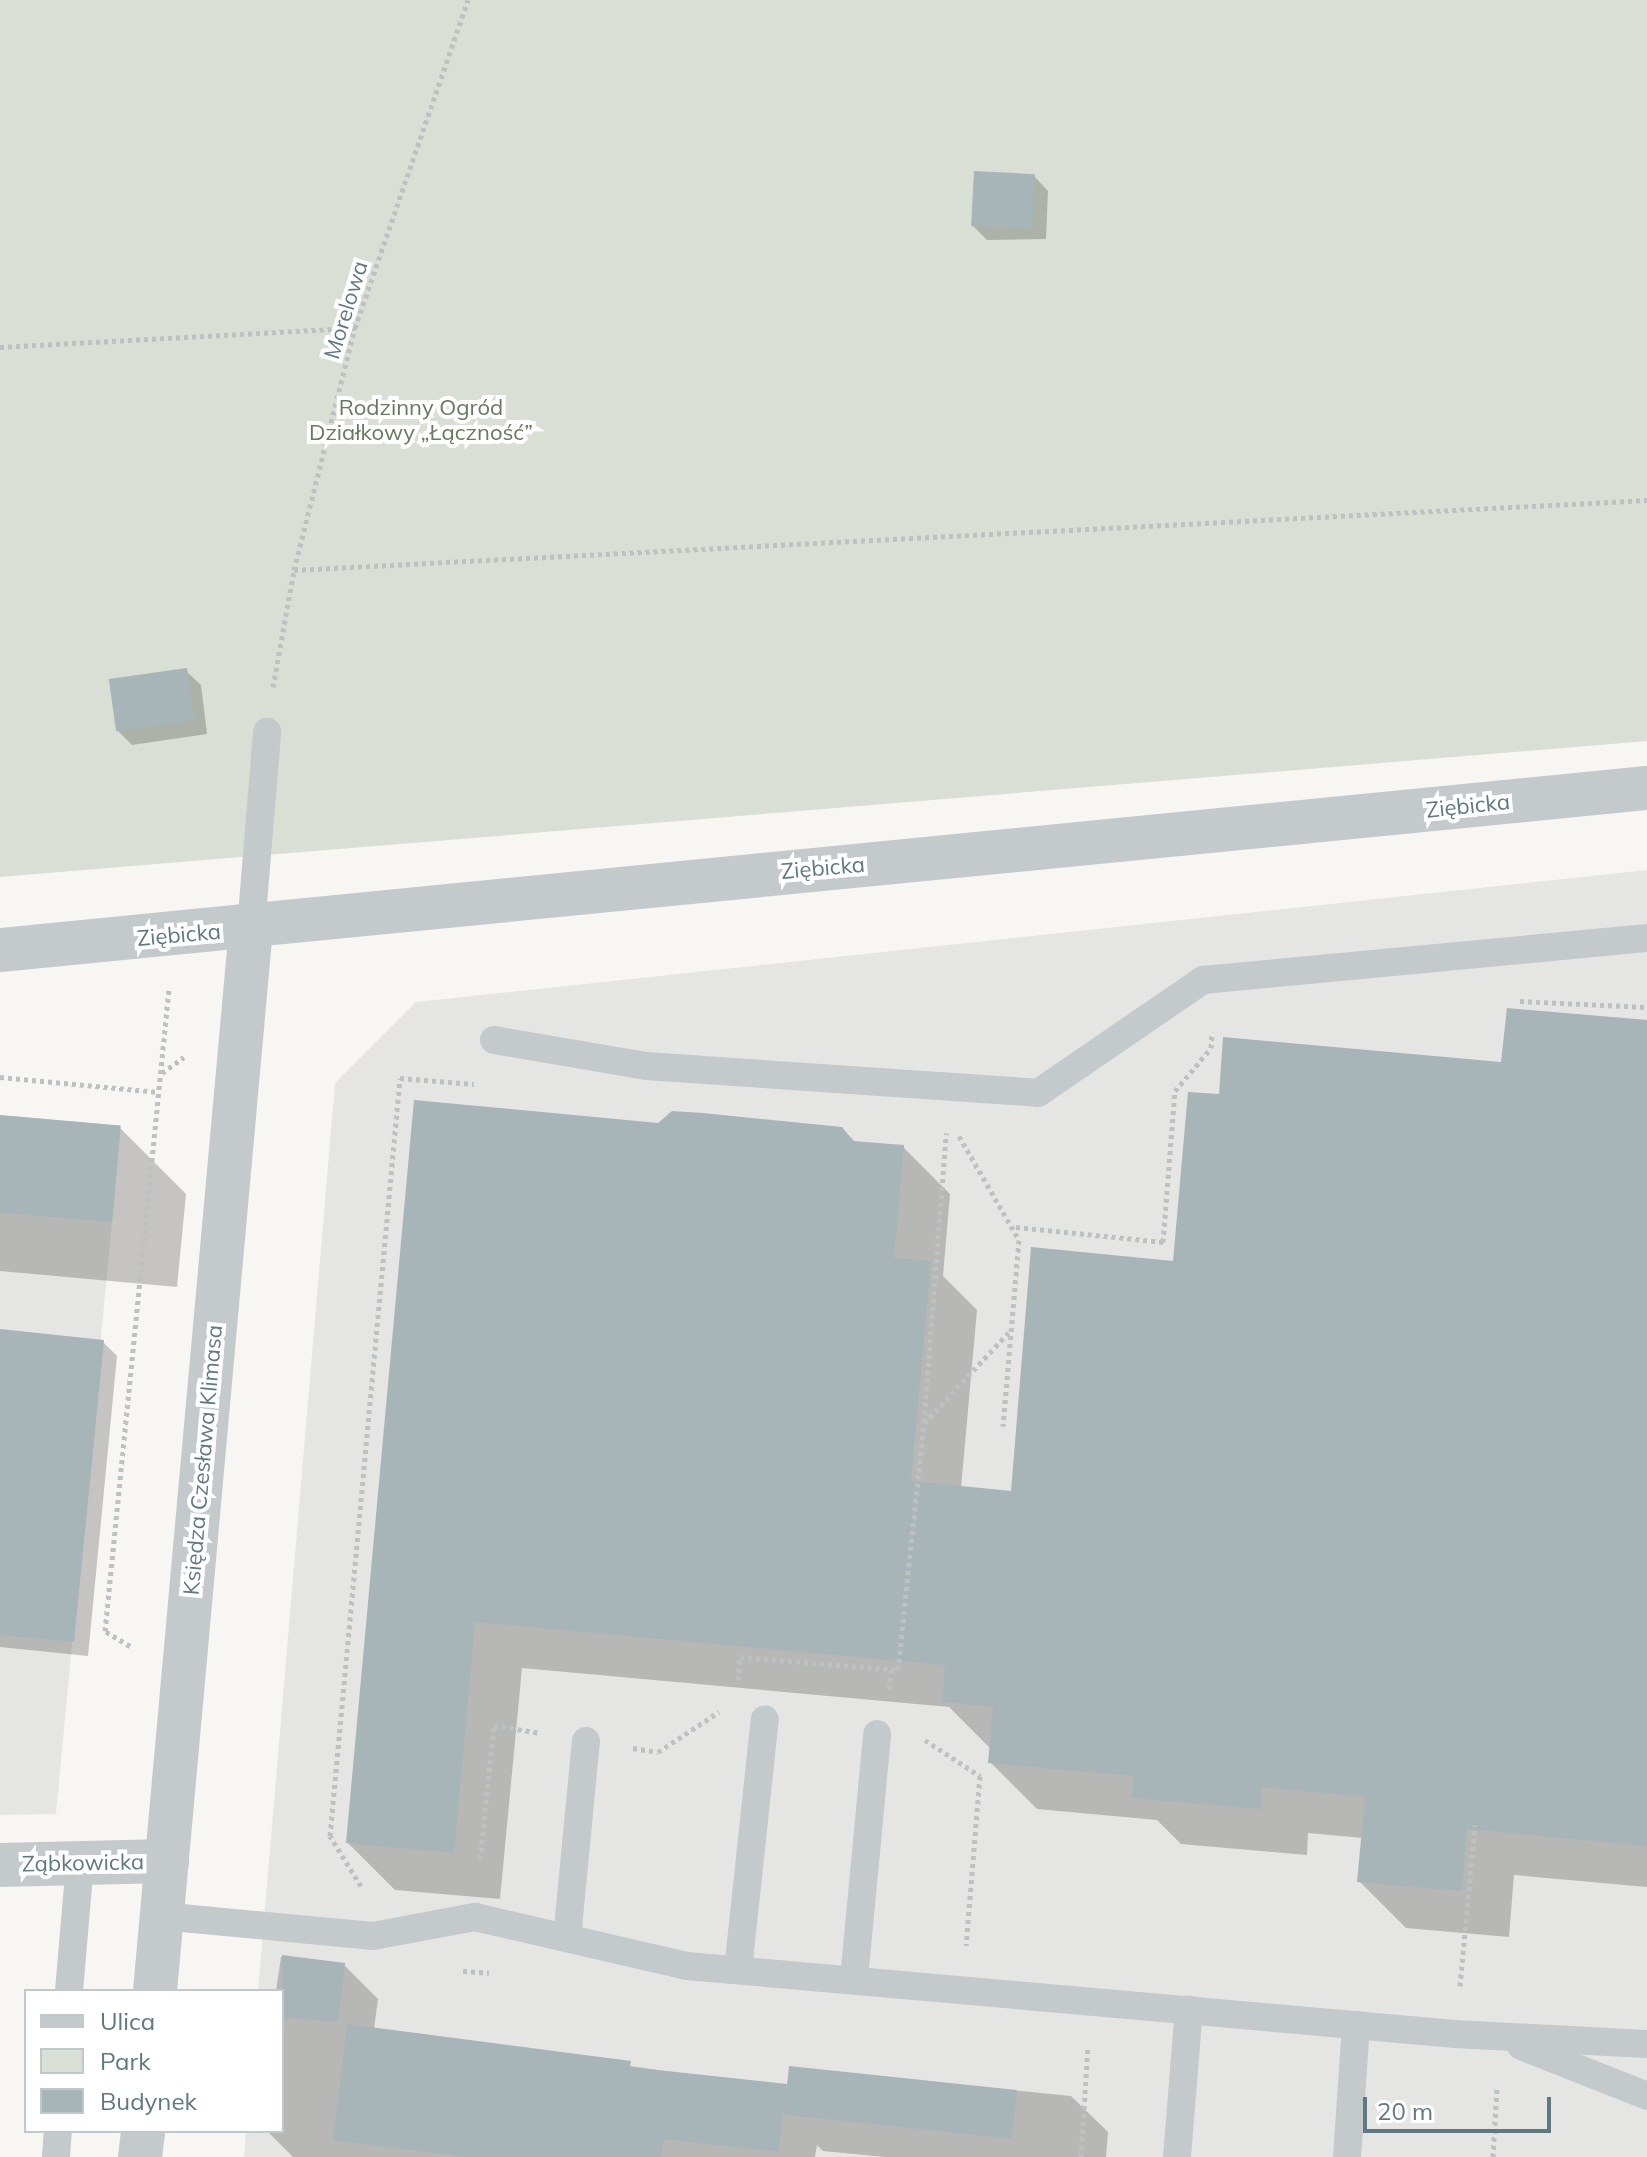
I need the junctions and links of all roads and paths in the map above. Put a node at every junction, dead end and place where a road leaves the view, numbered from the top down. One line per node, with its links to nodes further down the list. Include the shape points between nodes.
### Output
1 (468, 0): 2 (path, Morelowa)
2 (355, 328): 3 (path); 5 (path, Morelowa)
3 (0, 347)
4 (1647, 500): 5 (path)
5 (294, 570): 6 (path, Morelowa)
6 (267, 732): 8 (lane)
7 (1647, 788): 8 (street, Ziębicka)
8 (251, 928): 10 (street, Ziębicka); 34 (street, Księdza Czesława Klimasa)
9 (1647, 938): 15 (lane, via 1203,980 1038,1093 646,1066)
10 (0, 950)
11 (170, 979): 18 (path)
12 (1512, 1001): 13 (path)
13 (1647, 1007)
14 (1213, 1022): 19 (path, via 1211,1048 1175,1091 1163,1242)
15 (494, 1040)
16 (0, 1077): 18 (path)
17 (491, 1086): 37 (path, via 400,1078 330,1836)
18 (158, 1092): 23 (path, via 105,1631)
19 (1016, 1227): 20 (path); 21 (path, via 959,1135 947,1126)
20 (1011, 1329): 21 (path); 22 (path)
21 (924, 1423): 24 (path, via 898,1670)
22 (1003, 1426)
23 (133, 1649)
24 (891, 1670): 25 (path, via 740,1657); 26 (path)
25 (738, 1686)
26 (889, 1691)
27 (765, 1719): 41 (lane)
28 (494, 1725): 33 (path)
29 (877, 1734): 42 (lane)
30 (920, 1737): 40 (path, via 980,1776)
31 (586, 1741): 39 (lane)
32 (1475, 1825): 48 (path)
33 (480, 1859)
34 (167, 1861): 35 (street, Ząbkowicka); 38 (street, Księdza Czesława Klimasa)
35 (80, 1862): 36 (street, Ząbkowicka); 43 (lane)
36 (0, 1865)
37 (368, 1898)
38 (161, 1916): 39 (lane, via 373,1936 475,1917); 44 (street, Księdza Czesława Klimasa)
39 (567, 1938): 41 (lane, via 687,1966)
40 (965, 1957)
41 (738, 1970): 42 (lane)
42 (854, 1979): 45 (lane)
43 (69, 1989)
44 (155, 1989)
45 (1189, 2009): 46 (lane); 57 (lane)
46 (1356, 2025): 48 (lane); 58 (lane)
47 (1090, 2030): 56 (path)
48 (1455, 2034): 49 (lane)
49 (1498, 2037): 50 (lane); 51 (lane)
50 (1647, 2044)
51 (1647, 2096)
52 (58, 2133): 54 (lane)
53 (143, 2133): 55 (street)
54 (56, 2157)
55 (140, 2157)
56 (1081, 2157)
57 (1177, 2157)
58 (1347, 2157)

